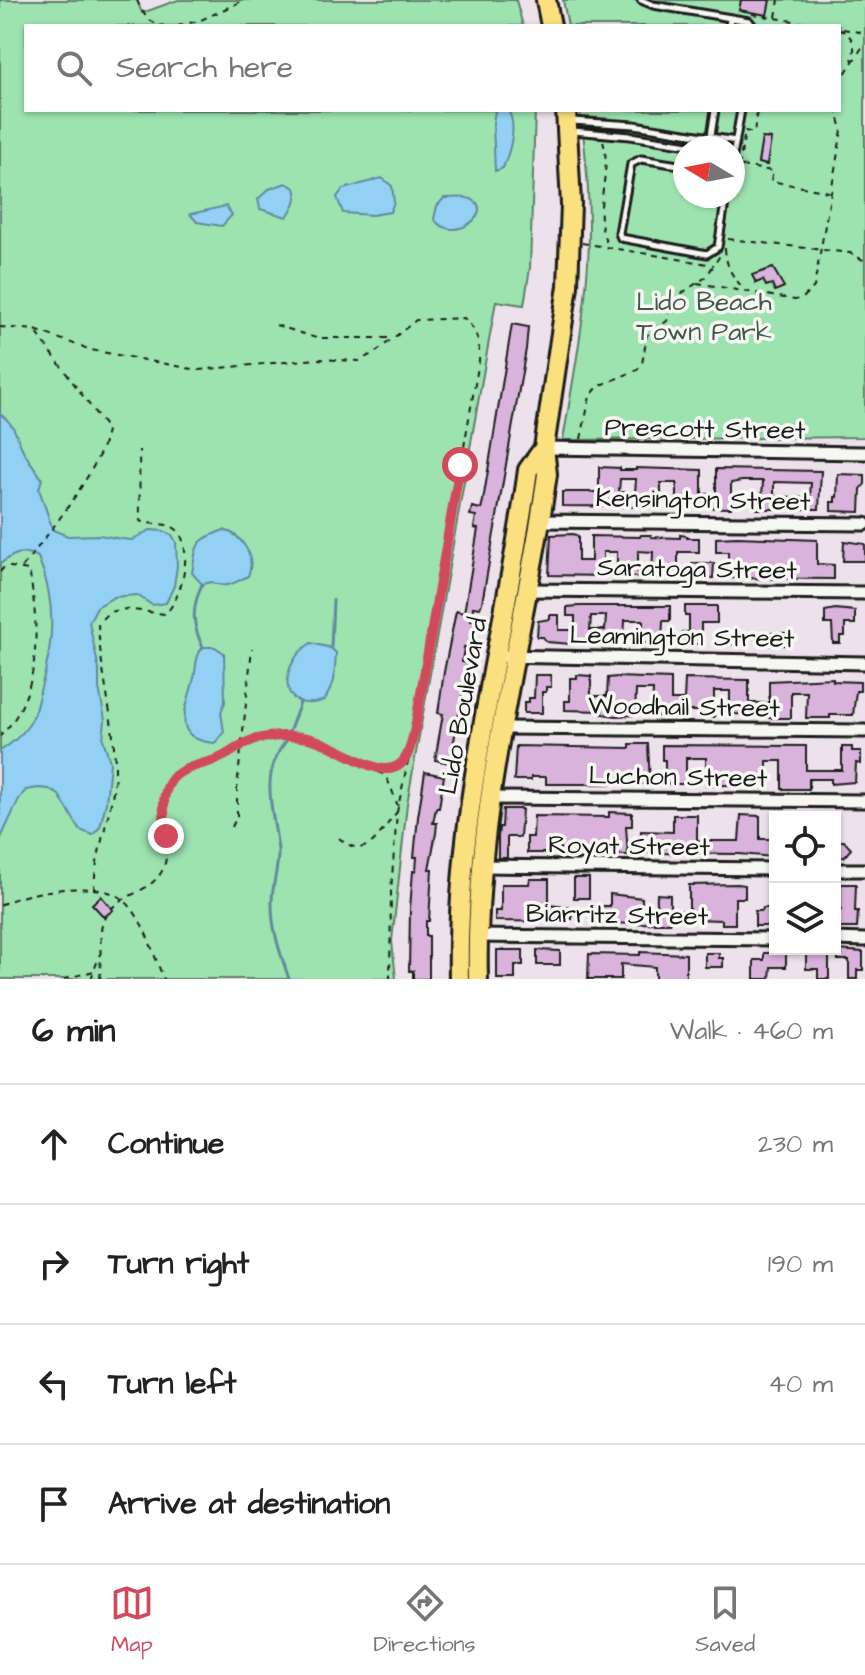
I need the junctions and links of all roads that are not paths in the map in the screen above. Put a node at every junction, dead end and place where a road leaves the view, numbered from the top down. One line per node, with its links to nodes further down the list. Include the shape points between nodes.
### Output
1 (546, 0): 4 (highway)
2 (641, 0): 3 (lane)
3 (730, 18): 5 (lane); 6 (lane)
4 (551, 24)
5 (729, 24)
6 (751, 24)
7 (715, 112): 11 (lane)
8 (741, 112): 12 (lane)
9 (567, 120): 10 (lane); 13 (lane, via 601,133); 16 (highway, Lido Boulevard, via 568,286)
10 (704, 136)
11 (710, 136)
12 (737, 136)
13 (673, 143)
14 (673, 164): 15 (lane, via 641,159 631,164 621,238 713,253)
15 (724, 208)
16 (544, 448): 17 (street, Prescott Street); 18 (highway, Lido Boulevard, via 547,474); 22 (highway, Lido Boulevard, via 528,470)
17 (865, 453)
18 (540, 521): 19 (street, Kensington Street); 20 (highway, Lido Boulevard)
19 (865, 524)
20 (528, 590): 21 (street, Saratoga Street); 22 (highway, Lido Boulevard)
21 (865, 593)
22 (507, 656): 23 (street, Leamington Street); 24 (highway, Lido Boulevard); 32 (highway, Lido Boulevard, via 463,864)
23 (865, 663)
24 (503, 728): 25 (street, Woodhail Street); 26 (highway, Lido Boulevard)
25 (865, 731)
26 (491, 798): 27 (street, Luchon Street); 28 (highway, Lido Boulevard)
27 (865, 801)
28 (482, 866): 29 (street, Royat Street); 32 (highway, Lido Boulevard)
29 (769, 869)
30 (841, 870): 31 (street)
31 (865, 870)
32 (468, 936): 33 (street, Biarritz Street); 36 (highway, Lido Boulevard); 37 (highway, Lido Boulevard)
33 (769, 939)
34 (841, 939): 35 (street)
35 (865, 940)
36 (459, 979)
37 (478, 979)

